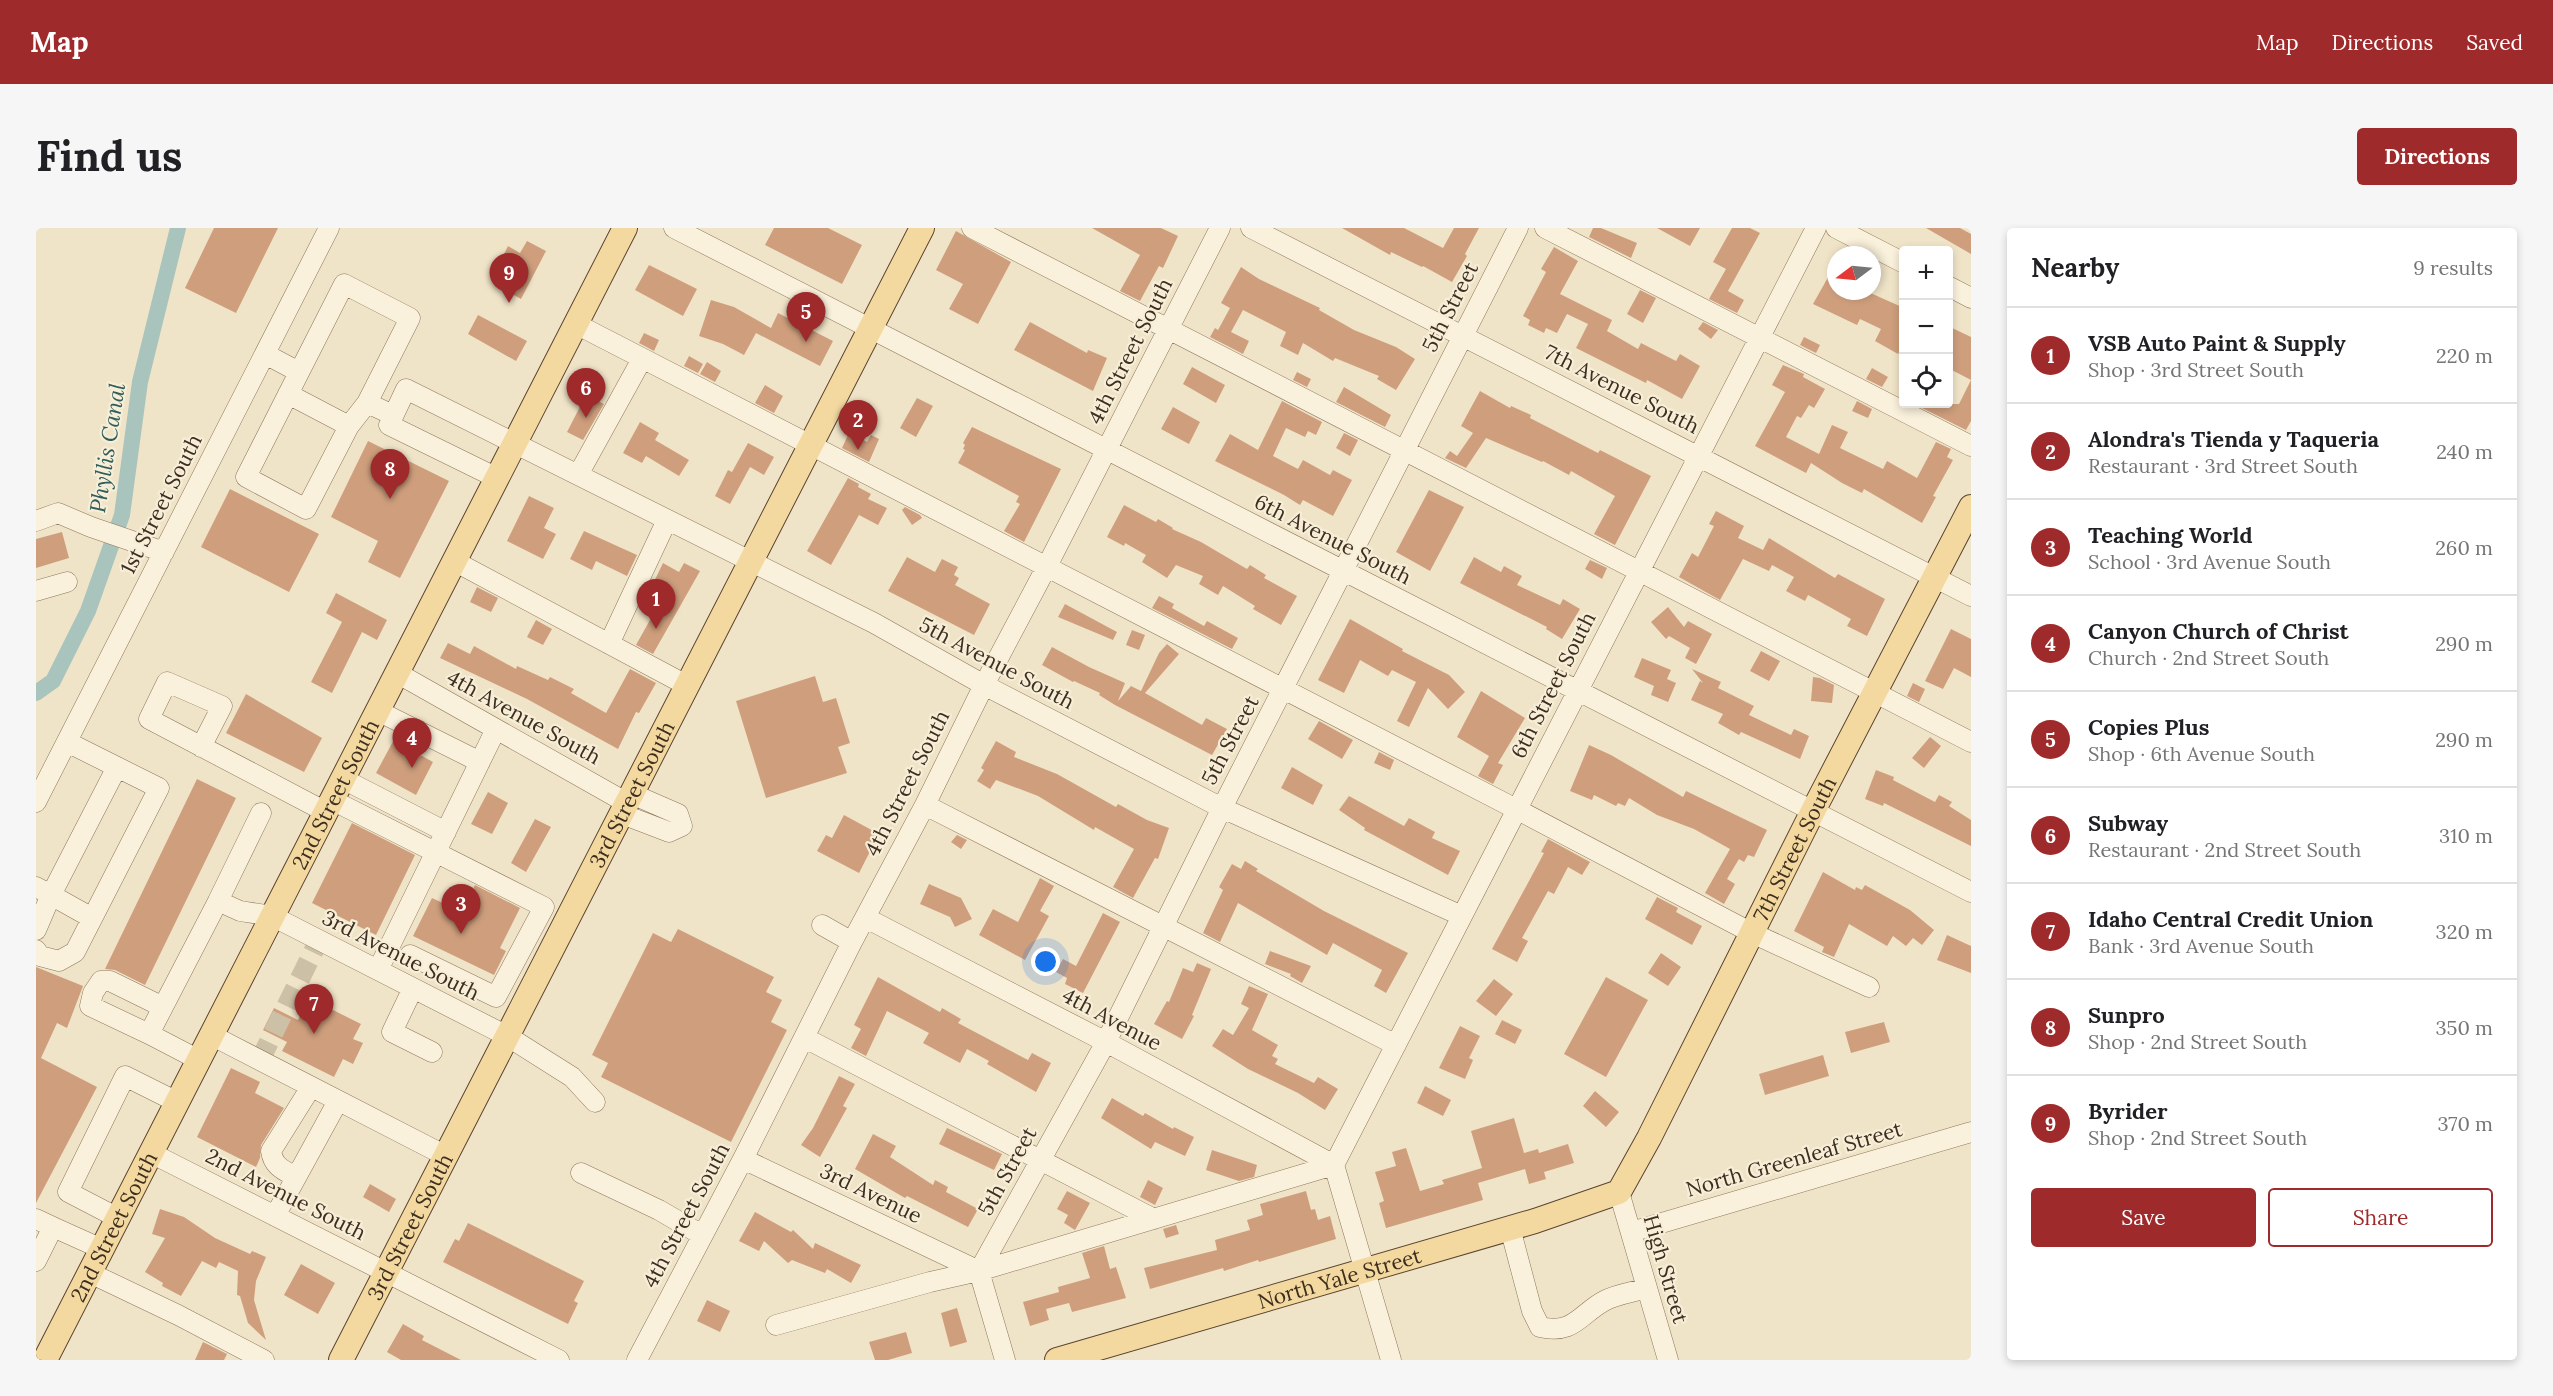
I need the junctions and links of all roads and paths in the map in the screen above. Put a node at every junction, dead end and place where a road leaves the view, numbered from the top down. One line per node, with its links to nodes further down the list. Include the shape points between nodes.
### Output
1 (329, 228): 20 (street, 1st Street South)
2 (625, 228): 15 (main road, 2nd Street South)
3 (674, 228): 16 (street, 6th Avenue South)
4 (922, 228): 16 (main road, 3rd Street South)
5 (972, 228): 17 (street)
6 (1220, 228): 17 (street, 4th Street South)
7 (1251, 228): 18 (street, 7th Avenue South)
8 (1518, 228): 18 (street, 5th Street)
9 (1545, 228): 19 (street)
10 (1816, 228): 19 (street, 6th Street South)
11 (1836, 228): 12 (street)
12 (1899, 260)
13 (1953, 289): 14 (street)
14 (1971, 298)
15 (576, 324): 21 (street); 27 (main road, 2nd Street South)
16 (871, 329): 28 (main road, 3rd Street South); 30 (street, 6th Avenue South)
17 (1167, 330): 30 (street, 4th Street South); 31 (street)
18 (1463, 335): 31 (street, 5th Street); 32 (street, 7th Avenue South)
19 (1760, 338): 29 (street); 32 (street, 6th Street South)
20 (265, 354): 22 (street); 38 (street, 1st Street South)
21 (642, 359): 28 (street); 33 (street)
22 (299, 372): 23 (street); 24 (street, via 344,284 411,318)
23 (288, 394): 26 (street); 26 (street, via 246,477 306,509)
24 (367, 402): 25 (street); 26 (street)
25 (393, 415): 27 (street, 5th Avenue South, via 406,389); 34 (street, via 388,424)
26 (349, 426)
27 (514, 444): 33 (street, 5th Avenue South); 34 (main road, 2nd Street South)
28 (810, 446): 40 (main road, 3rd Street South); 41 (street)
29 (1971, 446)
30 (1107, 450): 41 (street, 4th Street South); 42 (street, 6th Avenue South)
31 (1405, 451): 42 (street, 5th Street); 43 (street)
32 (1700, 455): 43 (street, 6th Street South); 44 (street, 7th Avenue South)
33 (578, 475): 36 (street, 5th Avenue South)
34 (497, 478): 39 (main road, 2nd Street South)
35 (1971, 507): 44 (main road, 7th Street South)
36 (667, 520): 40 (street, 5th Avenue South); 48 (street)
37 (36, 521): 38 (street, via 58,513)
38 (164, 552): 57 (street, 1st Street South)
39 (454, 561): 48 (street); 49 (main road, 2nd Street South)
40 (751, 562): 50 (street, 5th Avenue South, via 874,623); 51 (main road, 3rd Street South)
41 (1046, 568): 50 (street, 4th Street South); 52 (street)
42 (1343, 571): 52 (street, 5th Street); 53 (street, 6th Avenue South)
43 (1639, 571): 53 (street, 6th Street South); 54 (street)
44 (1935, 577): 47 (street, 7th Avenue South); 54 (main road, 7th Street South)
45 (67, 582): 46 (street)
46 (36, 591)
47 (1971, 596)
48 (609, 644): 51 (street)
49 (397, 673): 55 (main road, 2nd Street South); 56 (street, 4th Avenue South)
50 (984, 685): 65 (street, 4th Street South); 66 (street, 5th Avenue South)
51 (688, 686): 64 (main road, 3rd Street South)
52 (1283, 690): 66 (street, 5th Street); 67 (street)
53 (1577, 691): 67 (street, 6th Street South); 68 (street, 6th Avenue South)
54 (1875, 693): 58 (street); 68 (main road, 7th Street South)
55 (378, 711): 60 (street); 62 (main road, 2nd Street South)
56 (496, 729): 60 (street); 64 (street, 4th Avenue South)
57 (67, 742): 61 (street); 63 (street, 1st Street South)
58 (1971, 742)
59 (201, 747): 62 (street)
60 (480, 762): 70 (street)
61 (117, 767): 73 (street); 78 (street, via 159,788)
62 (333, 797): 70 (street); 72 (street); 76 (main road, 2nd Street South)
63 (36, 802)
64 (627, 804): 71 (street, 4th Avenue South, via 669,832 682,826); 86 (main road, 3rd Street South)
65 (925, 805): 79 (street, 4th Street South); 81 (street)
66 (1222, 808): 77 (street, 5th Avenue South); 81 (street, 5th Street)
67 (1516, 809): 77 (street, 6th Street South); 84 (street)
68 (1813, 811): 74 (street, 6th Avenue South); 84 (main road, 7th Street South)
69 (261, 813): 75 (street)
70 (446, 832): 72 (street)
71 (672, 848)
72 (436, 852): 83 (street, via 544,907); 89 (street)
73 (44, 891): 78 (street); 82 (street)
74 (1971, 892)
75 (218, 901): 76 (street, 3rd Avenue South, via 240,911); 92 (street)
76 (272, 916): 89 (street, 3rd Avenue South); 94 (main road, 2nd Street South)
77 (1461, 916): 98 (street, 6th Street South)
78 (92, 918): 87 (street, via 75,952 67,958 49,960)
79 (866, 918): 85 (street, 4th Street South); 97 (street, 4th Avenue)
80 (822, 925): 85 (street)
81 (1165, 925): 97 (street, 5th Street); 98 (street)
82 (36, 930)
83 (531, 933): 86 (street); 88 (street, via 496,997)
84 (1752, 933): 90 (street); 113 (main road, 7th Street South)
85 (852, 942): 96 (street, 4th Street South)
86 (554, 945): 95 (main road, 3rd Street South)
87 (36, 951)
88 (410, 955)
89 (378, 970): 91 (street, 3rd Avenue South)
90 (1869, 987)
91 (413, 988): 95 (street, 3rd Avenue South); 99 (street, via 392,1032)
92 (163, 1007): 93 (street); 93 (street, via 110,981 101,981 93,993 90,1006)
93 (149, 1034): 100 (street)
94 (212, 1035): 100 (main road, 2nd Street South); 101 (street)
95 (507, 1036): 104 (street, 3rd Avenue South, via 572,1077); 107 (main road, 3rd Street South)
96 (805, 1038): 108 (street, 4th Street South); 109 (street)
97 (1106, 1042): 109 (street, 5th Street); 110 (street, 4th Avenue)
98 (1396, 1044): 110 (street, 6th Street South)
99 (432, 1052)
100 (199, 1060): 103 (main road, 2nd Street South)
101 (310, 1087): 102 (street); 112 (street, via 271,1151 278,1167)
102 (338, 1101): 107 (street); 112 (street)
103 (177, 1102): 106 (main road, 2nd Street South); 115 (street, via 125,1076 68,1192)
104 (595, 1102)
105 (1971, 1132): 119 (street, North Greenleaf Street)
106 (151, 1153): 114 (street, 2nd Avenue South); 115 (main road, 2nd Street South)
107 (446, 1156): 125 (main road, 3rd Street South)
108 (743, 1159): 120 (street, 4th Street South); 124 (street, 3rd Avenue)
109 (1041, 1159): 116 (street); 124 (street, 5th Street)
110 (1334, 1165): 116 (street); 123 (street)
111 (581, 1173): 120 (street)
112 (296, 1177): 114 (street)
113 (1619, 1192): 118 (main road, North Yale Street); 119 (street, High Street)
114 (275, 1216): 125 (street, 2nd Avenue South)
115 (118, 1218): 121 (main road, 2nd Street South)
116 (1154, 1219): 124 (street)
117 (45, 1223): 121 (street); 122 (street)
118 (1510, 1228): 123 (main road, North Yale Street); 127 (street, via 1532,1311 1540,1327 1553,1330 1574,1325 1593,1307)
119 (1631, 1233): 127 (street, High Street)
120 (702, 1234): 134 (street, 4th Street South)
121 (102, 1249): 126 (main road, 2nd Street South)
122 (36, 1261)
123 (1365, 1270): 136 (main road, North Yale Street); 137 (street)
124 (979, 1271): 128 (street); 135 (street)
125 (386, 1272): 132 (main road, 3rd Street South); 133 (street, 2nd Avenue South)
126 (90, 1273): 130 (main road, 2nd Street South); 131 (street)
127 (1647, 1288): 138 (street, High Street)
128 (776, 1325)
129 (36, 1356): 130 (street)
130 (45, 1360)
131 (264, 1360)
132 (341, 1360)
133 (559, 1360)
134 (637, 1360)
135 (1005, 1360)
136 (1057, 1360)
137 (1392, 1360)
138 (1668, 1360)

